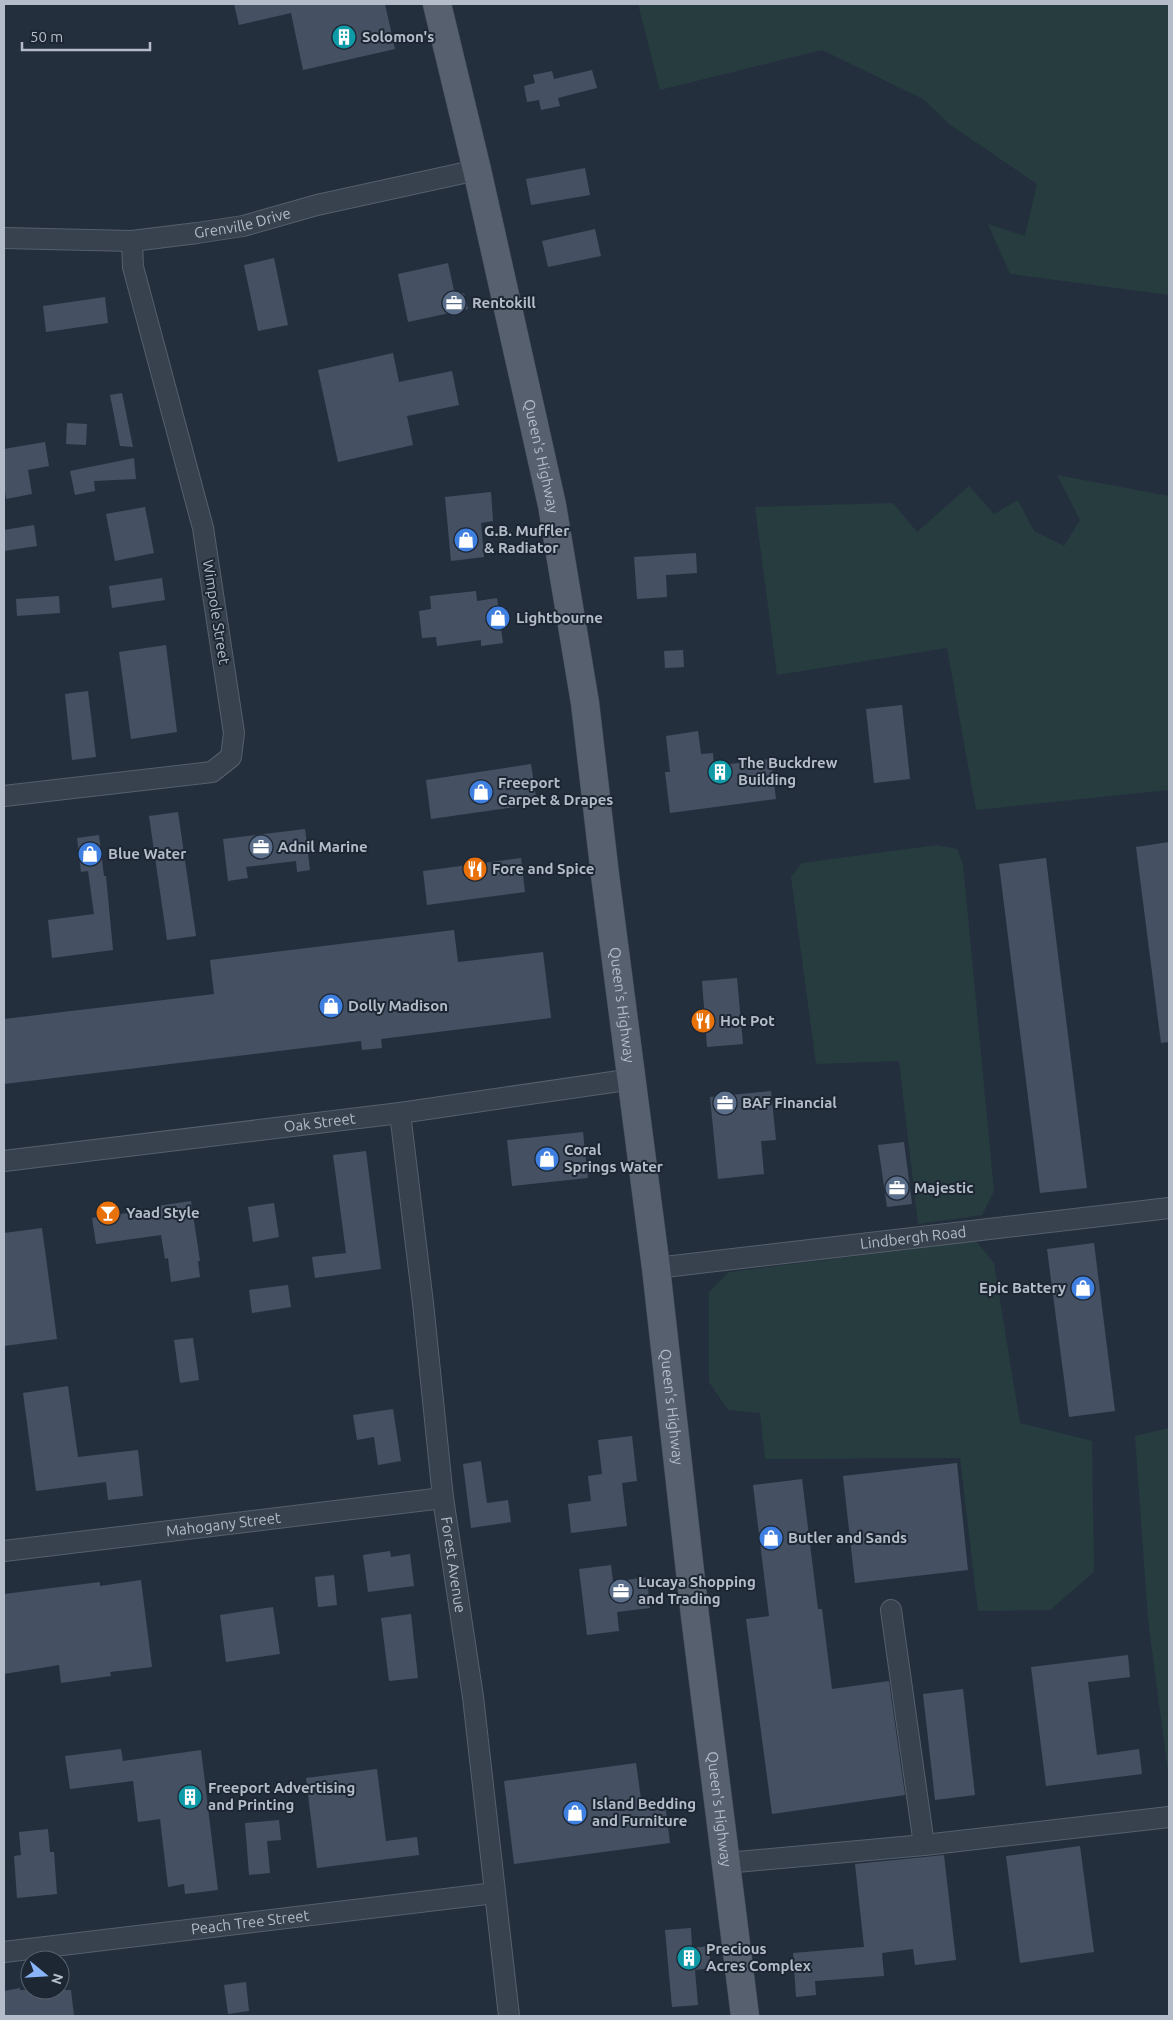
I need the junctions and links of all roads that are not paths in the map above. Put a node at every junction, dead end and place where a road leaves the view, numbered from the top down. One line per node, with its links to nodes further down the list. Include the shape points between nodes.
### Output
1 (437, 4): 2 (main road, Queen's Highway)
2 (477, 170): 4 (street, Grenville Drive, via 317,205 243,226); 6 (main road, Queen's Highway, via 556,530 586,703)
3 (4, 238): 4 (street, Grenville Drive)
4 (132, 242): 5 (street, Wimpole Street, via 133,267 204,528 234,733 231,757 212,772)
5 (4, 796)
6 (633, 1079): 7 (street, Oak Street); 10 (main road, Queen's Highway)
7 (400, 1113): 8 (street, Oak Street); 11 (street, Forest Avenue)
8 (4, 1161)
9 (1169, 1208): 10 (street, Lindbergh Road)
10 (656, 1268): 16 (main road, Queen's Highway)
11 (443, 1498): 12 (street, Mahogany Street); 17 (street, Forest Avenue, via 473,1698)
12 (4, 1551)
13 (891, 1610): 15 (street)
14 (1169, 1817): 15 (street)
15 (924, 1845): 16 (street)
16 (726, 1862): 20 (main road, Queen's Highway)
17 (495, 1893): 18 (street, Peach Tree Street); 19 (street, Forest Avenue)
18 (4, 1952)
19 (509, 2016)
20 (745, 2016)

